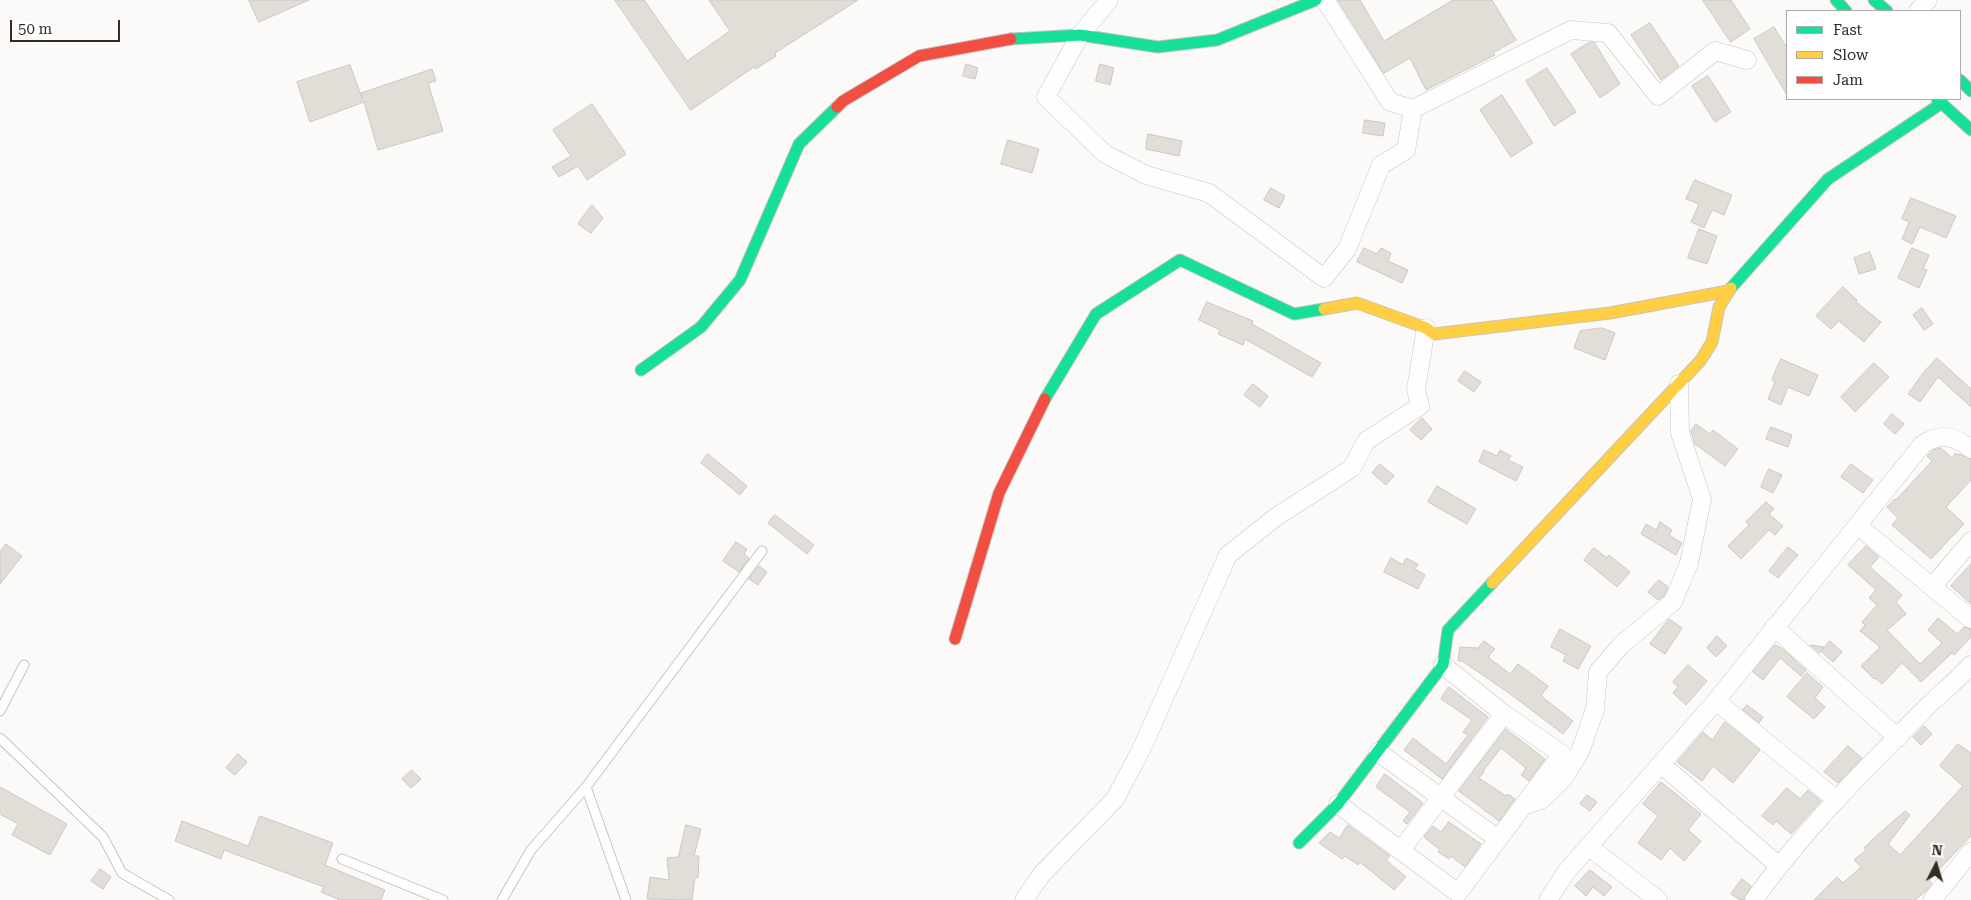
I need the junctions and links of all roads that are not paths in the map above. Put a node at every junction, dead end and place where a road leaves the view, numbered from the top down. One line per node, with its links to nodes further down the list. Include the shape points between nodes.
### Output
1 (1109, 0): 10 (street)
2 (1316, 0): 10 (street, via 1216,40 1158,47)
3 (1325, 0): 15 (street, via 1390,102)
4 (1836, 0): 7 (street)
5 (1874, 0): 8 (street)
6 (1928, 0): 9 (street)
7 (1845, 10)
8 (1886, 10)
9 (1919, 10)
10 (1080, 35): 15 (street, via 1046,97 1105,154 1146,175 1209,193 1324,278 1347,249 1381,165 1406,150); 19 (street, via 1009,39 919,56 843,101 799,144 740,280 701,327)
11 (1748, 60): 15 (street, via 1715,51 1658,96 1608,32 1571,30)
12 (1961, 81): 13 (street)
13 (1971, 91)
14 (1939, 101): 16 (street); 17 (street, via 1828,179)
15 (1413, 109)
16 (1971, 130)
17 (1728, 291): 18 (street, via 1610,313 1434,334); 20 (street, via 1719,307 1712,342)
18 (1426, 328): 28 (street, via 1357,303 1294,314 1180,260 1096,314 1050,392 998,493); 55 (street, via 1416,389 1420,406 1366,441 1352,468 1276,517 1228,555 1145,742 1115,799 1041,875)
19 (641, 370)
20 (1679, 384): 30 (street, via 1448,630); 43 (street, via 1680,433 1702,499 1689,562 1673,602 1620,645 1598,672 1595,709 1580,752 1563,779 1541,800)
21 (1971, 449): 22 (street, via 1948,436 1922,444)
22 (1857, 525): 25 (street); 27 (street)
23 (1971, 541): 25 (street)
24 (762, 551): 39 (lane)
25 (1932, 587): 26 (street)
26 (1971, 619)
27 (1774, 627): 32 (street); 36 (street)
28 (955, 639)
29 (24, 665): 33 (lane)
30 (1444, 665): 34 (street); 37 (street)
31 (1971, 665): 36 (street)
32 (1716, 701): 38 (street); 41 (street)
33 (0, 711)
34 (1504, 714): 40 (street); 43 (street, via 1562,754)
35 (0, 738): 51 (lane, via 103,837 122,873)
36 (1898, 738): 41 (street)
37 (1378, 752): 40 (street); 42 (street)
38 (1661, 764): 46 (street); 50 (street)
39 (586, 787): 53 (lane, via 531,850); 54 (lane)
40 (1441, 799): 44 (street); 47 (street)
41 (1836, 800): 50 (street)
42 (1338, 804): 45 (street); 47 (street)
43 (1523, 806): 44 (street)
44 (1498, 839): 47 (street, via 1458,893)
45 (1299, 843)
46 (1588, 846): 56 (street, via 1566,871); 57 (street)
47 (1401, 850)
48 (1971, 852): 59 (street)
49 (342, 859): 52 (lane)
50 (1778, 865): 58 (street)
51 (168, 900)
52 (443, 900)
53 (502, 900)
54 (626, 900)
55 (1024, 900)
56 (1548, 900)
57 (1658, 900)
58 (1754, 900)
59 (1932, 900)

